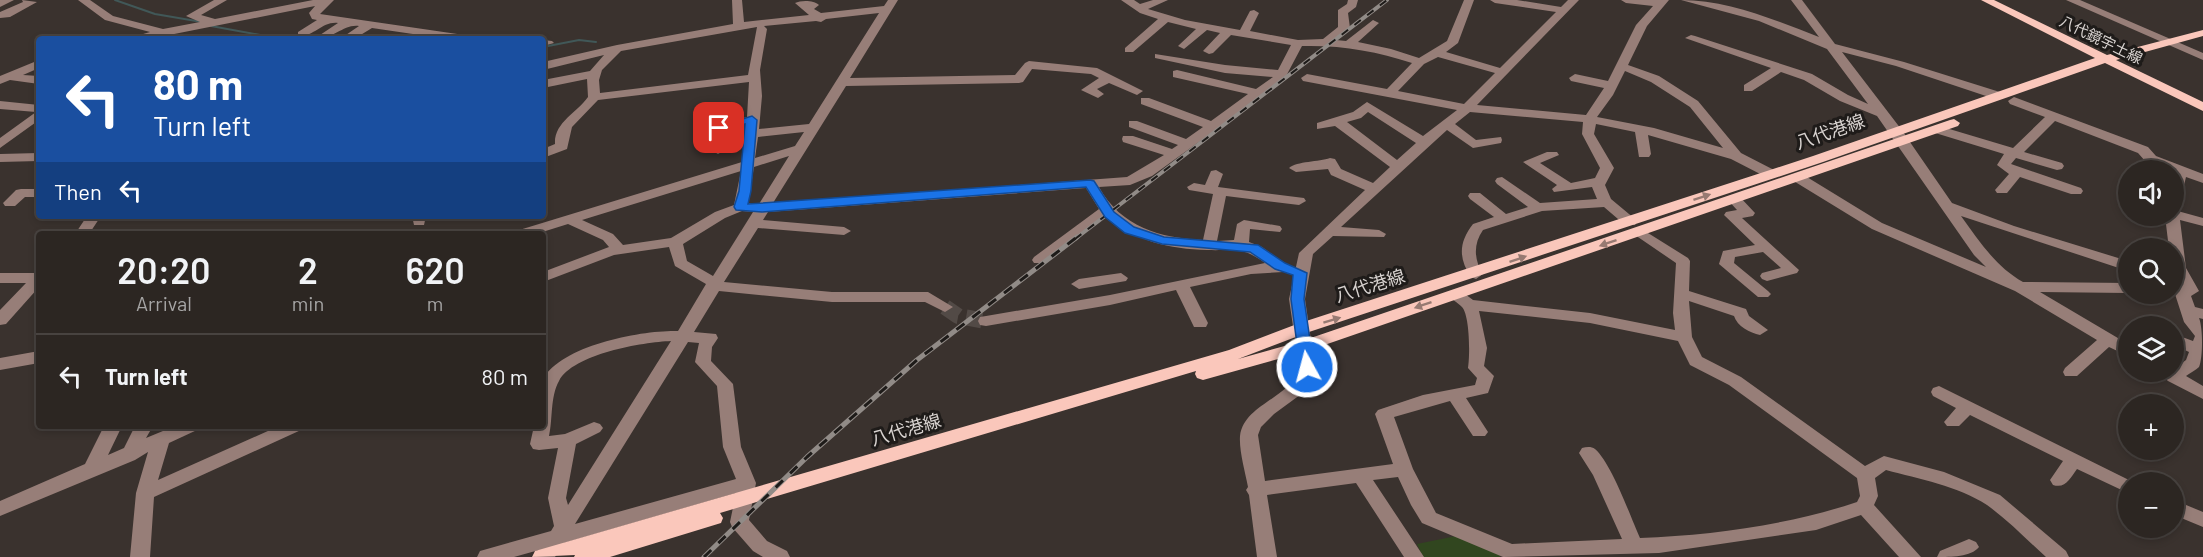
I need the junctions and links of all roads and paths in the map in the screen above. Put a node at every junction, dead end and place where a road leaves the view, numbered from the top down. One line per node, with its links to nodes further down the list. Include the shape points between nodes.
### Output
1 (9, 0): 20 (street)
2 (27, 0): 26 (street, via 32,2)
3 (83, 0): 42 (street, via 108,18)
4 (222, 0): 31 (street, via 191,16)
5 (327, 0): 19 (street); 29 (street, via 314,13)
6 (737, 0): 34 (street)
7 (1126, 0): 23 (street)
8 (1163, 0): 23 (street)
9 (1353, 0): 49 (street, via 1342,12 1344,28)
10 (1469, 0): 58 (street, via 1452,43)
11 (1495, 0): 24 (street)
12 (1574, 0): 24 (street)
13 (1626, 0): 18 (street)
14 (1686, 0): 54 (street, via 1763,19)
15 (1796, 0): 54 (street)
16 (1986, 0): 62 (main road, 八代鏡宇土線)
17 (2071, 0): 51 (street)
18 (1663, 2): 65 (street, via 1642,25)
19 (306, 3): 31 (street)
20 (0, 4)
21 (891, 4): 27 (street); 77 (street)
22 (807, 8): 27 (street)
23 (1140, 8): 28 (street)
24 (1562, 10): 67 (street)
25 (1254, 13): 39 (street)
26 (0, 15)
27 (821, 16): 35 (street, via 821,20 803,26)
28 (1166, 18): 36 (street); 56 (street)
29 (327, 19): 30 (street); 41 (street)
30 (348, 22): 33 (street); 43 (street)
31 (215, 23): 42 (street)
32 (1373, 23): 53 (street)
33 (369, 25): 37 (street); 44 (street)
34 (739, 26): 35 (street); 55 (street)
35 (757, 27): 71 (street)
36 (1204, 27): 38 (street); 52 (street)
37 (390, 28): 45 (street); 46 (street)
38 (1228, 30): 39 (street); 57 (street)
39 (1244, 33): 50 (street, via 1268,33)
40 (2203, 33): 51 (main road, 八代港線)
41 (302, 34)
42 (170, 36)
43 (325, 36)
44 (351, 36)
45 (377, 36)
46 (432, 36)
47 (1691, 38): 66 (street)
48 (2203, 41): 51 (main road, 八代港線)
49 (1326, 42): 50 (street); 53 (street)
50 (1298, 43): 69 (street)
51 (2175, 44): 60 (street); 62 (main road, 八代港線)
52 (1184, 45)
53 (1348, 45): 61 (street, via 1387,51)
54 (1830, 46): 85 (street); 95 (street)
55 (617, 48): 64 (street); 68 (street)
56 (1129, 50)
57 (1209, 51)
58 (1437, 53): 61 (street); 67 (street)
59 (1159, 56): 69 (street, via 1225,69)
60 (2203, 57)
61 (1420, 62): 84 (street)
62 (2112, 62): 85 (main road, 八代港線); 87 (main road, 八代港線); 92 (main road, 八代鏡宇土線)
63 (36, 65): 75 (street)
64 (546, 66)
65 (1621, 66): 79 (street); 121 (street, via 1655,79 1694,104)
66 (1778, 69): 80 (street); 95 (street, via 1809,77)
67 (1503, 72): 93 (street)
68 (593, 74): 78 (street); 86 (street)
69 (1282, 74): 82 (street)
70 (1180, 76): 82 (street)
71 (754, 78): 86 (street); 100 (street)
72 (1109, 78): 77 (street, via 1093,71 1029,65 1018,79); 81 (street); 83 (street, via 1087,90)
73 (1307, 78): 84 (street)
74 (1575, 78): 79 (street)
75 (5, 79): 76 (street)
76 (36, 80)
77 (843, 82): 105 (street)
78 (546, 83)
79 (1612, 86): 99 (street)
80 (1748, 88)
81 (1137, 91)
82 (1258, 93): 103 (street)
83 (1098, 94)
84 (1388, 94): 91 (street); 93 (street)
85 (1999, 96): 109 (main road, 八代港線)
86 (594, 97): 116 (street, via 565,126 560,137 562,146)
87 (2014, 101): 98 (street); 107 (main road, 八代港線)
88 (1151, 102): 94 (street)
89 (1185, 102): 94 (street)
90 (0, 105): 96 (street)
91 (1367, 106): 101 (street, via 1357,115); 111 (street)
92 (2203, 107)
93 (1467, 108): 99 (street); 102 (street)
94 (1172, 111): 103 (street)
95 (1878, 112): 109 (street)
96 (36, 114)
97 (36, 116): 112 (street)
98 (2053, 116): 119 (street); 124 (street, via 2144,150)
99 (1590, 119): 106 (street); 136 (street, via 1588,134 1607,168)
100 (752, 120): 108 (street); 115 (street, via 719,128)
101 (1337, 121): 104 (street); 128 (street)
102 (1448, 124): 110 (street, via 1473,144); 111 (street)
103 (1212, 126): 113 (street)
104 (1321, 126)
105 (815, 127): 108 (street); 114 (street)
106 (1641, 129): 118 (street); 121 (street)
107 (1936, 129): 109 (main road, 八代港線); 119 (street)
108 (750, 134): 125 (street)
109 (1899, 137): 132 (main road, 八代港線); 133 (main road, 八代港線); 149 (street)
110 (1496, 140)
111 (1424, 142): 128 (street)
112 (0, 144)
113 (1188, 144): 117 (street); 117 (street, via 1164,133 1132,128)
114 (801, 148): 125 (street); 151 (street)
115 (718, 150)
116 (546, 153)
117 (1174, 154): 137 (street, via 1138,178)
118 (1644, 154)
119 (2015, 154): 126 (street); 129 (street, via 2010,154 2004,165)
120 (1552, 155): 136 (street, via 1525,164 1563,188)
121 (1736, 156): 132 (street)
122 (36, 157): 123 (street)
123 (0, 158)
124 (2154, 160)
125 (748, 165): 150 (street); 156 (street)
126 (2057, 166)
127 (1296, 168): 139 (street, via 1331,163 1336,172)
128 (1399, 168): 139 (street)
129 (2017, 171): 141 (street); 142 (street)
130 (2184, 172): 134 (street)
131 (1216, 174): 140 (street)
132 (1771, 174): 160 (main road, 八代港線, one-way to 132)
133 (1797, 177): 146 (main road, 八代港線); 186 (street, via 1877,226)
134 (2203, 179)
135 (1502, 181): 152 (street)
136 (1600, 181): 148 (street, via 1598,186)
137 (1090, 183): 151 (street); 153 (street)
138 (1194, 187): 140 (street)
139 (1375, 189): 164 (street)
140 (1215, 190): 145 (street); 168 (street)
141 (2002, 190)
142 (2076, 191)
143 (36, 193): 147 (street, via 21,193)
144 (1475, 196): 154 (street)
145 (1294, 198)
146 (1734, 199): 160 (main road, 八代港線); 169 (street, via 1748,213 1731,215)
147 (10, 202)
148 (1607, 203): 152 (street); 160 (street)
149 (1947, 206): 172 (street); 186 (street, via 1979,252)
150 (740, 207): 151 (street); 166 (street)
151 (762, 208): 158 (street)
152 (1538, 208): 154 (street)
153 (1106, 210): 168 (street, via 1130,230 1148,237); 171 (street)
154 (1503, 218): 175 (street, via 1473,233 1468,265)
155 (2184, 218): 157 (street)
156 (571, 220): 162 (street); 170 (street, via 608,237)
157 (2203, 222)
158 (752, 223): 163 (street); 183 (street)
159 (2174, 226): 187 (street)
160 (1635, 227): 175 (main road, 八代港線, one-way to 160); 190 (main road, 八代港線, one-way to 190); 191 (street, via 1683,261)
161 (1275, 229): 167 (street, via 1244,224)
162 (532, 231)
163 (844, 231)
164 (1329, 231): 165 (street); 174 (street, via 1306,253)
165 (1379, 234)
166 (675, 242): 170 (street); 183 (street, via 680,262)
167 (1241, 245): 168 (street); 173 (street)
168 (1209, 246)
169 (1766, 247): 178 (street, via 1792,270); 189 (street, via 1728,254 1726,264)
170 (619, 249): 176 (street)
171 (1039, 260)
172 (2118, 263)
173 (1280, 266): 174 (street); 185 (street)
174 (1300, 273): 200 (street, via 1298,299)
175 (1476, 273): 200 (main road, 八代港線, one-way to 175)
176 (546, 276)
177 (1103, 276): 181 (street); 184 (street); 192 (street)
178 (1767, 276)
179 (0, 278): 180 (street)
180 (36, 278)
181 (1120, 278)
182 (36, 281): 196 (street)
183 (714, 284): 194 (street, via 832,297 928,297); 202 (street)
184 (1079, 284)
185 (1180, 285): 192 (street); 198 (street)
186 (2019, 287): 188 (street); 203 (street)
187 (2185, 287): 195 (street)
188 (2118, 288)
189 (1755, 291)
190 (1456, 294): 193 (street); 200 (main road, 八代港線, one-way to 200)
191 (1683, 294): 199 (street, via 1741,313 1742,319); 201 (street)
192 (1110, 300): 197 (street)
193 (1470, 305): 201 (street, via 1590,318); 214 (street, via 1479,348 1476,368 1486,376 1482,389)
194 (945, 307)
195 (2196, 312): 206 (street, via 2192,322)
196 (0, 319)
197 (986, 321)
198 (1200, 323)
199 (1760, 330)
200 (1303, 337): 237 (street, via 1305,380 1268,410 1249,435); 249 (main road, 八代港線); 250 (main road, 八代港線, via 1113,399)
201 (1684, 337): 233 (street, via 1696,361 1735,381)
202 (680, 338): 216 (street, via 608,347 566,364 552,378); 236 (street, via 710,339 704,347 703,363 725,384 732,447); 243 (street)
203 (2108, 339): 205 (street); 210 (street)
204 (2184, 343): 206 (street)
205 (2118, 345)
206 (2200, 350): 208 (street)
207 (36, 358): 209 (street)
208 (2184, 363)
209 (0, 364)
210 (2071, 372)
211 (2184, 382): 213 (street)
212 (1939, 392): 215 (street)
213 (2203, 393)
214 (1455, 395): 224 (street); 230 (street, via 1384,414)
215 (1968, 406): 217 (street); 229 (street, via 1995,424)
216 (546, 409)
217 (1953, 422)
218 (594, 428): 226 (street)
219 (112, 429): 231 (street)
220 (142, 429): 228 (street)
221 (184, 429): 225 (street)
222 (288, 429): 238 (street)
223 (542, 429): 226 (street, via 539,444)
224 (1479, 432)
225 (162, 439): 228 (street); 238 (street)
226 (568, 440): 243 (street, via 557,498 563,526)
227 (1588, 453): 244 (street)
228 (129, 455): 231 (street)
229 (2074, 460): 234 (street); 235 (street)
230 (1404, 469): 232 (street); 246 (street, via 1420,506 1430,518)
231 (91, 471): 240 (street)
232 (1361, 476): 237 (street, via 1314,479); 253 (street)
233 (1865, 476): 239 (street, via 1869,496); 256 (street, via 1884,463 1963,485 1993,500)
234 (2059, 480)
235 (2118, 481)
236 (747, 483): 243 (street); 251 (street, via 739,522 760,546)
237 (1256, 490): 252 (street)
238 (145, 493): 247 (street)
239 (1864, 507): 244 (street, via 1816,523 1774,530); 254 (street)
240 (0, 509)
241 (2184, 511): 242 (street)
242 (2203, 520)
243 (560, 536): 248 (street); 249 (street)
244 (1634, 545): 246 (street)
245 (1969, 547): 255 (street)
246 (1511, 554)
247 (140, 557)
248 (487, 557)
249 (544, 557)
250 (584, 557)
251 (780, 557)
252 (1267, 557)
253 (1414, 557)
254 (1911, 557)
255 (1947, 557)
256 (2059, 557)

